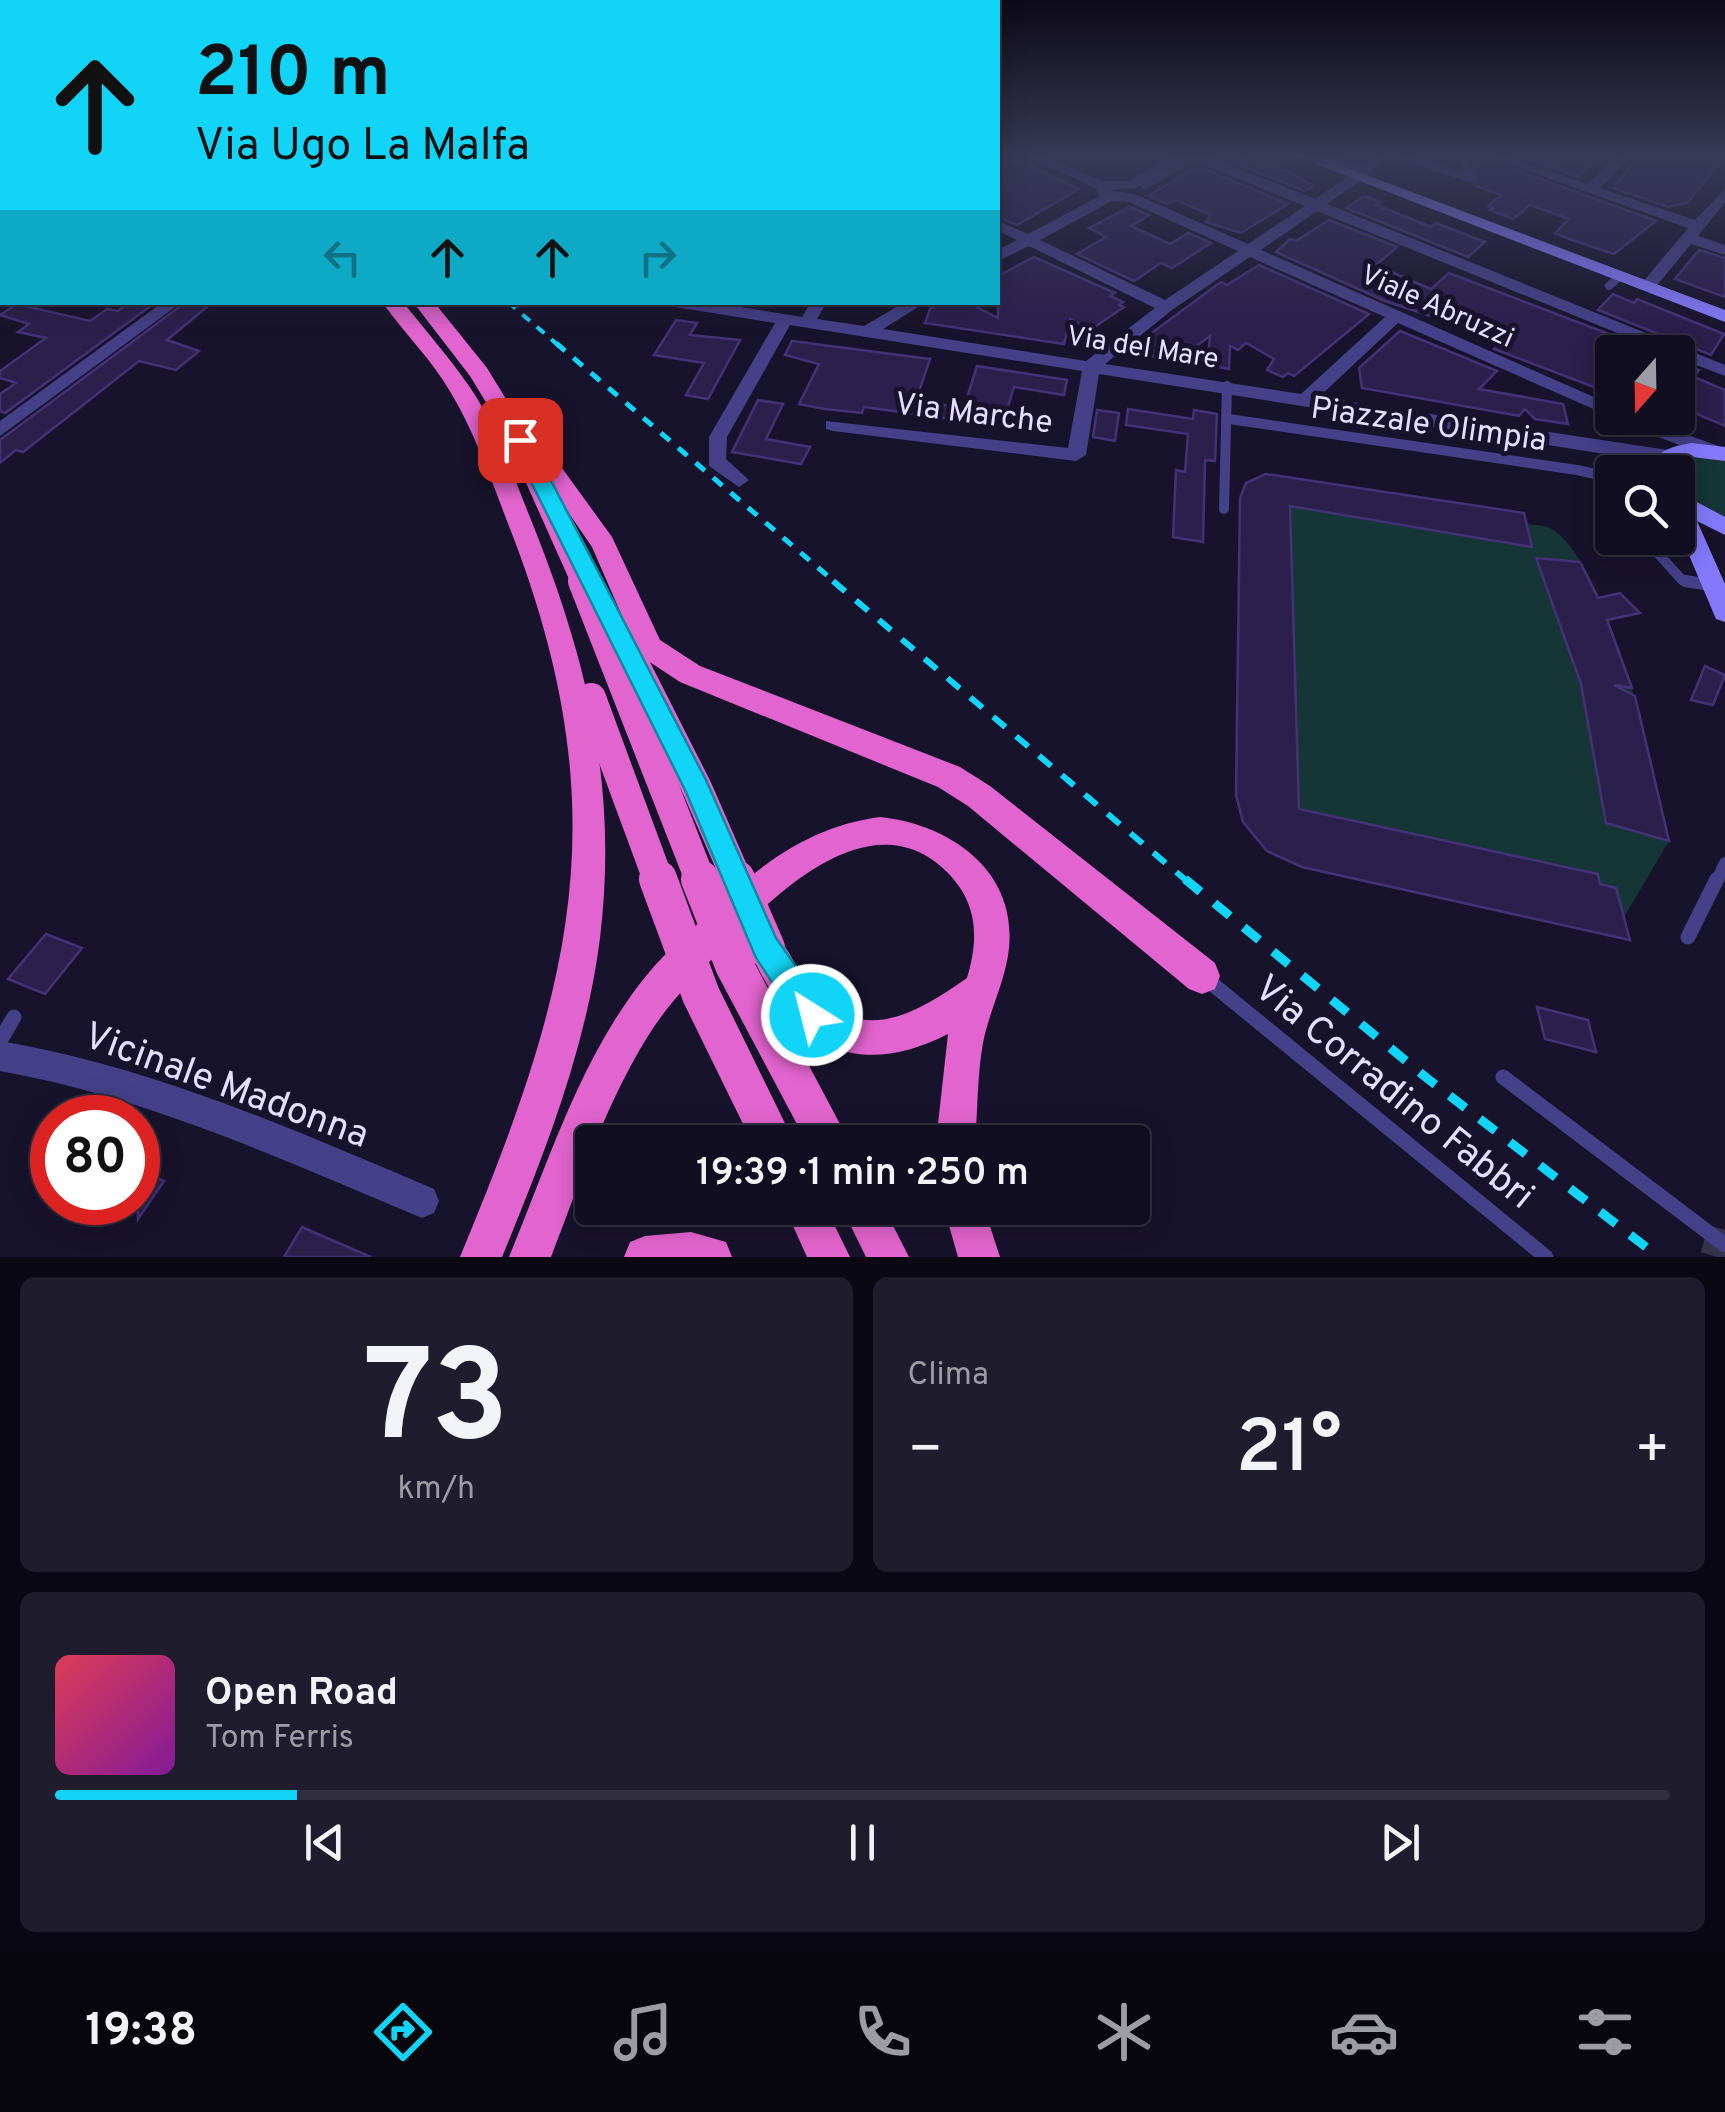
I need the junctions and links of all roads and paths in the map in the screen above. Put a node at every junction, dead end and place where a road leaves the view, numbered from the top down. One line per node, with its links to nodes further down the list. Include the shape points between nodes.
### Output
1 (1068, 215): 10 (street)
2 (1182, 215): 12 (street, Viale Abruzzi)
3 (1301, 215): 12 (street)
4 (1336, 215): 28 (street)
5 (1459, 215): 14 (main road, via 1615,281)
6 (1653, 215): 9 (street)
7 (1709, 215): 9 (street)
8 (1000, 226): 10 (street)
9 (1696, 232): 11 (street); 14 (street)
10 (1028, 239): 13 (street); 21 (street)
11 (1725, 250)
12 (1247, 251): 21 (street); 23 (street, Viale Abruzzi)
13 (1000, 255)
14 (1648, 286): 22 (main road)
15 (170, 305): 34 (street)
16 (394, 305): 47 (highway, via 461,390)
17 (425, 305): 36 (highway)
18 (694, 305): 24 (street, Via del Mare)
19 (817, 305): 25 (street)
20 (913, 305): 26 (street)
21 (1166, 308): 27 (street)
22 (1725, 316)
23 (1395, 317): 30 (street); 31 (street, Viale Abruzzi)
24 (785, 320): 25 (street, Via del Mare); 40 (street, via 718,436 716,461)
25 (806, 324): 26 (street, Via del Mare)
26 (866, 332): 27 (street, Via del Mare)
27 (1092, 365): 29 (street, Via del Mare); 33 (street, Via Marche, via 1076,455)
28 (1725, 371)
29 (1227, 386): 30 (street, Via del Mare); 32 (lane)
30 (1306, 399): 38 (street, Via del Mare)
31 (1595, 405)
32 (1230, 419): 39 (lane, Piazzale Olimpia); 42 (lane)
33 (834, 426)
34 (0, 430)
35 (1671, 435): 37 (street)
36 (520, 440): 41 (highway, bridge); 51 (highway, via 554,474 604,544 649,647 666,662 913,759 980,796)
37 (1719, 453)
38 (1630, 455)
39 (1595, 474)
40 (739, 480)
41 (554, 508): 52 (highway, bridge, via 697,788 766,948 812,1015 880,1040 928,1030); 58 (highway, bridge, via 734,966)
42 (1224, 509)
43 (1695, 511): 44 (main road)
44 (1725, 527)
45 (1695, 542): 48 (main road)
46 (1659, 555): 48 (lane, via 1682,580)
47 (542, 578): 57 (highway, bridge, via 701,994); 65 (highway, via 584,736 590,895 570,1004 533,1138)
48 (1721, 603)
49 (1725, 863): 50 (lane)
50 (1688, 937)
51 (1202, 976): 72 (lane, Via Corradino Fabbri)
52 (979, 990): 59 (highway, via 960,1073); 66 (highway, via 990,965 990,918 970,874 940,847 905,834 867,832 782,869 654,993 614,1061)
53 (14, 1017): 54 (lane)
54 (0, 1041)
55 (0, 1056): 60 (street, Vicinale Madonna, via 66,1065 220,1117)
56 (1503, 1077): 64 (lane)
57 (765, 1125)
58 (819, 1125)
59 (957, 1125)
60 (422, 1200)
61 (813, 1225): 69 (highway)
62 (871, 1225): 70 (highway)
63 (969, 1225): 71 (highway)
64 (1725, 1244)
65 (481, 1257)
66 (530, 1257)
67 (645, 1257): 68 (highway)
68 (712, 1257)
69 (829, 1257)
70 (888, 1257)
71 (978, 1257)
72 (1546, 1257)

